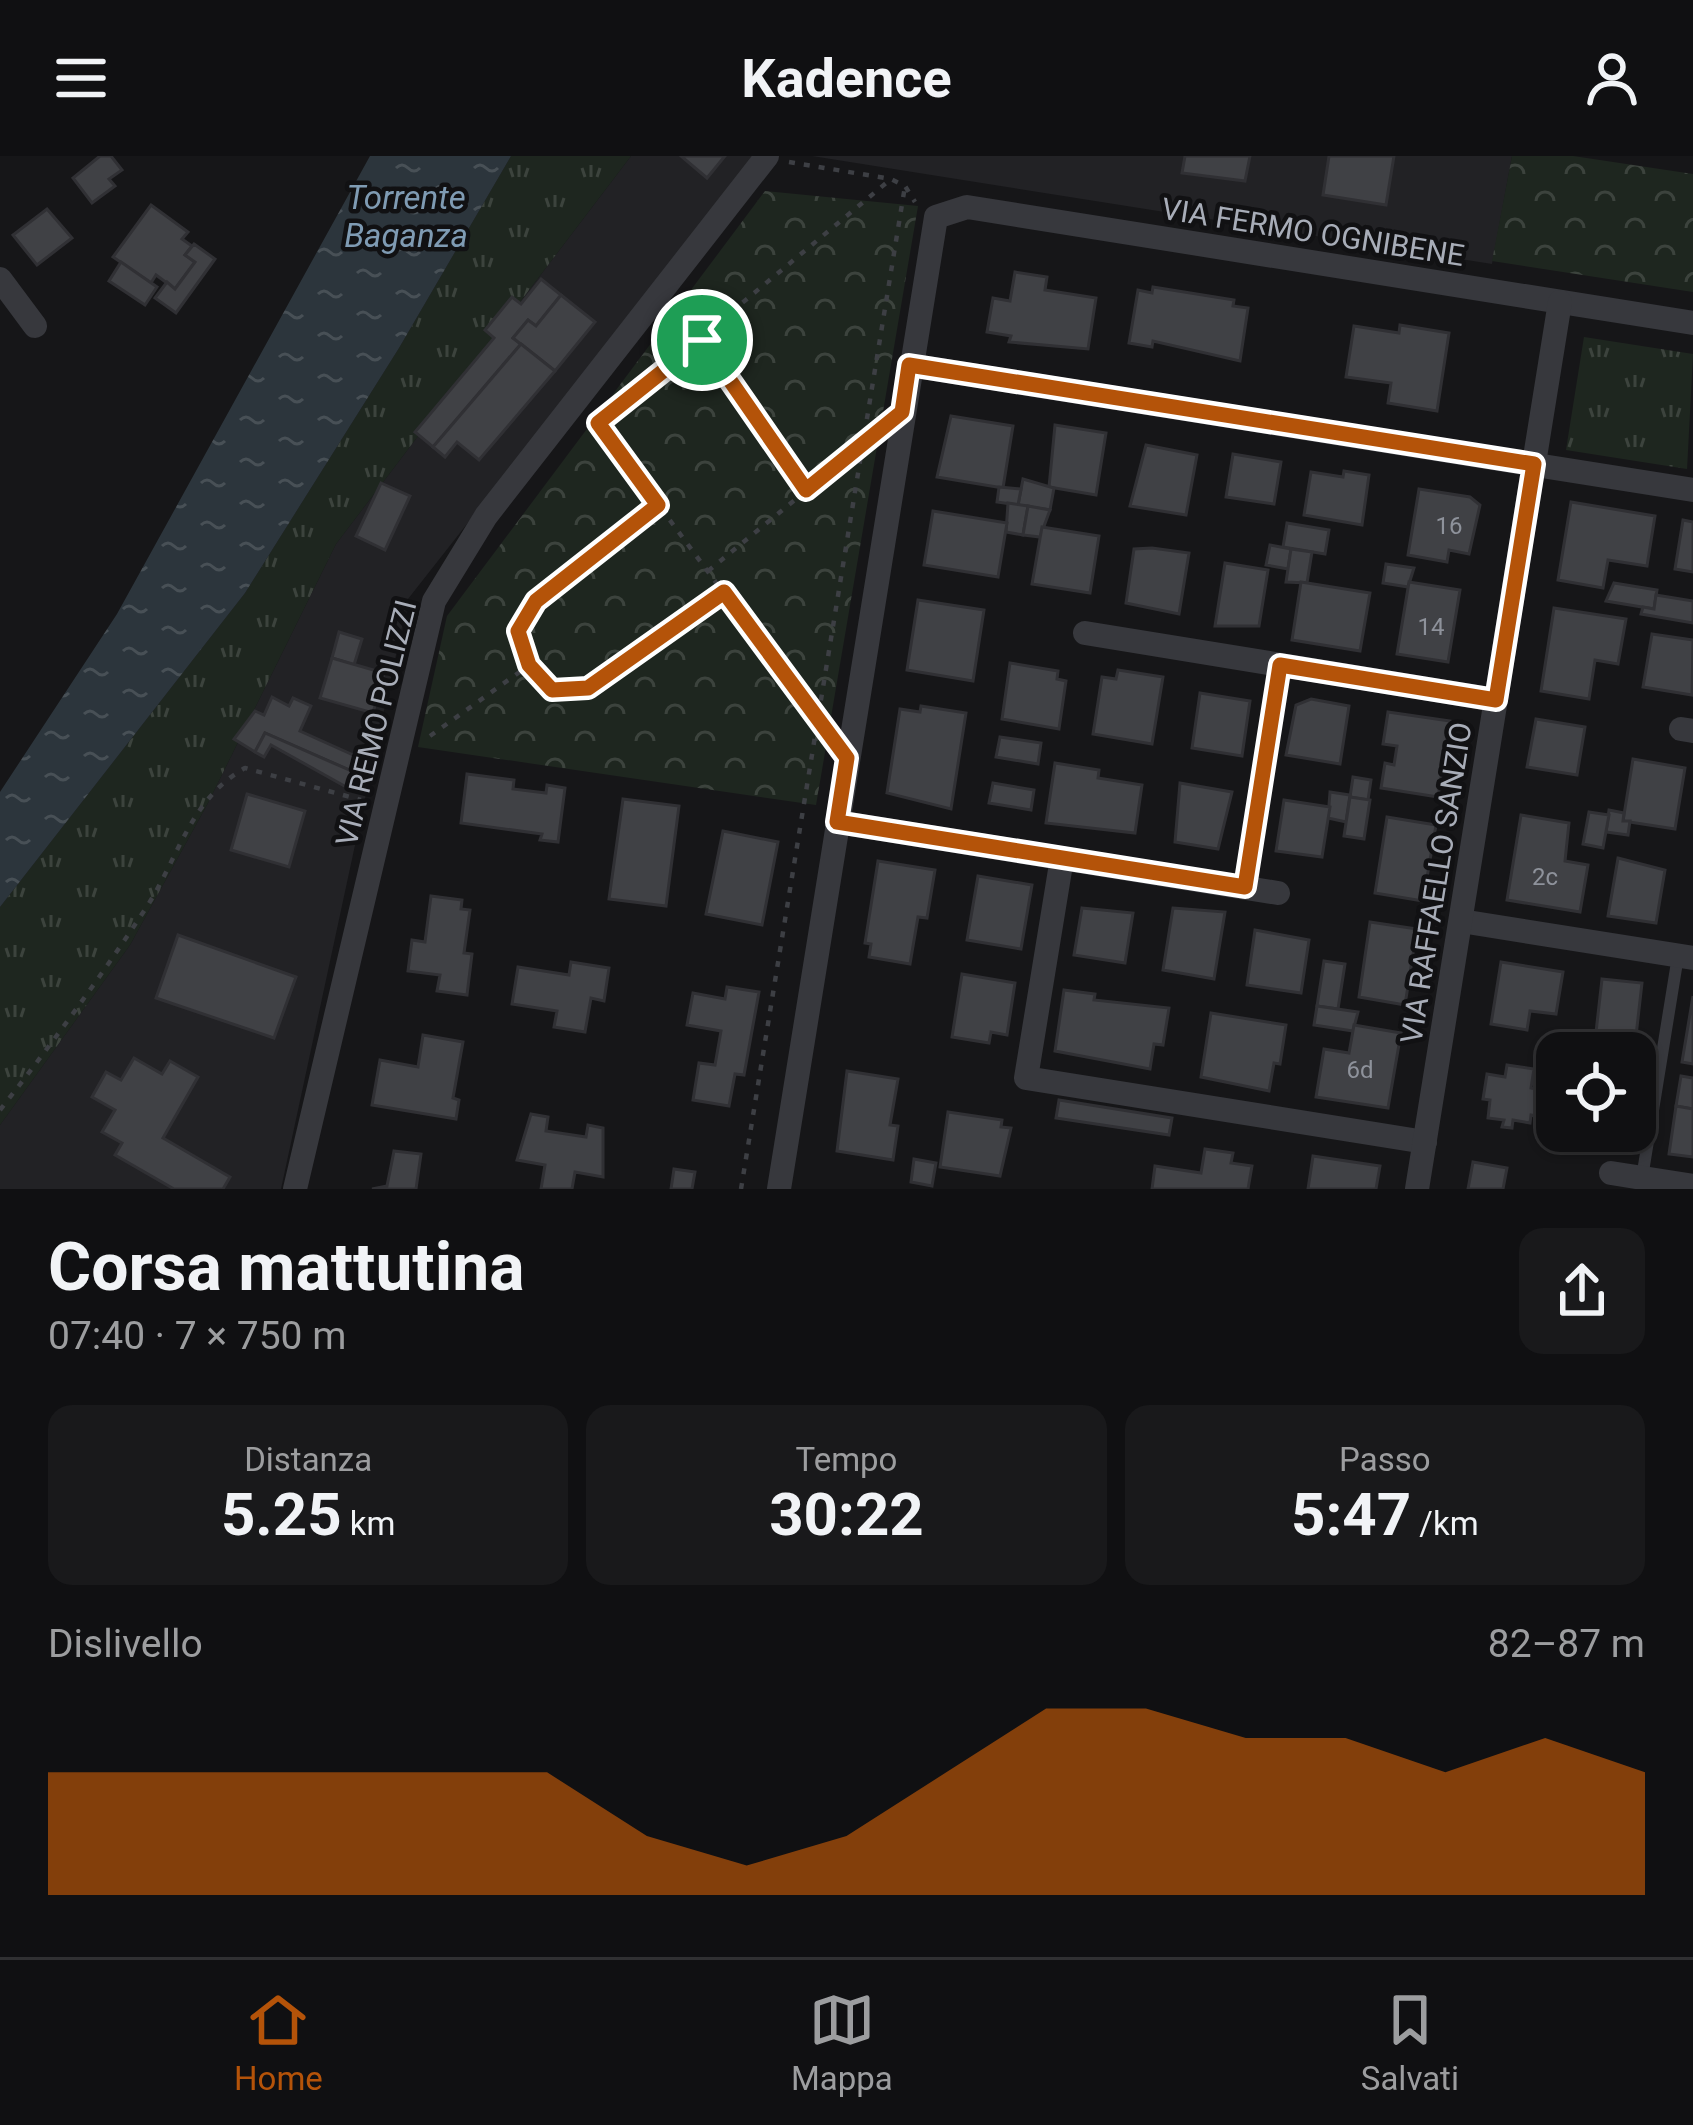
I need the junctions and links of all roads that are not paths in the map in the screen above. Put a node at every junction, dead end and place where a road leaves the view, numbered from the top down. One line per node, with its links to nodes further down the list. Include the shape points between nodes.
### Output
1 (766, 157): 20 (street, VIA REMO POLIZZI, via 434,601)
2 (0, 279): 5 (street)
3 (1560, 302): 4 (street, VIA FERMO OGNIBENE); 6 (street, VIA FERMO OGNIBENE, via 968,207 945,210 931,226); 7 (street, VIA RAFFAELLO SANZIO)
4 (1693, 323)
5 (35, 326)
6 (909, 365): 7 (street); 11 (street)
7 (1534, 464): 8 (street); 10 (street, VIA RAFFAELLO SANZIO)
8 (1693, 490)
9 (1085, 634): 10 (street)
10 (1496, 700): 14 (street, VIA RAFFAELLO SANZIO)
11 (837, 822): 12 (street); 21 (street)
12 (1062, 858): 13 (street); 16 (street, via 1026,1078)
13 (1278, 892)
14 (1461, 921): 15 (street); 16 (street, VIA RAFFAELLO SANZIO)
15 (1686, 957): 18 (lane)
16 (1425, 1142): 22 (street, VIA RAFFAELLO SANZIO)
17 (1611, 1173): 18 (street)
18 (1642, 1178): 19 (street)
19 (1693, 1186)
20 (295, 1189)
21 (779, 1189)
22 (1417, 1189)

